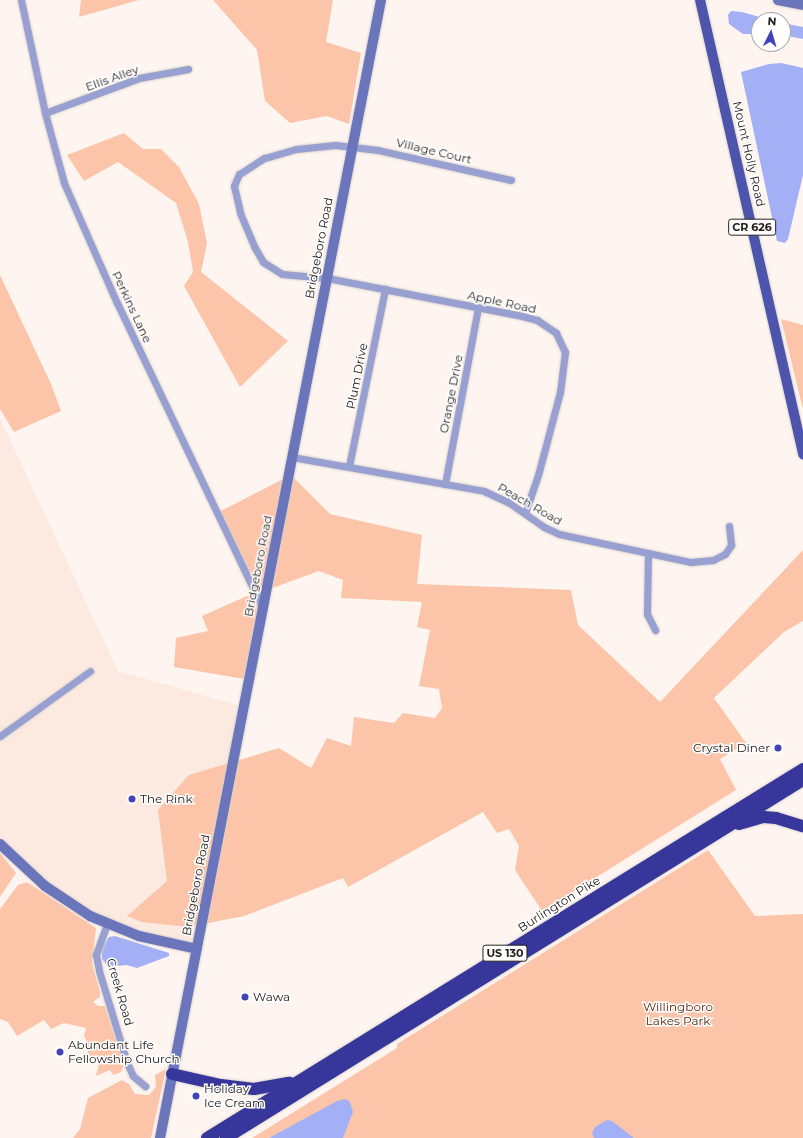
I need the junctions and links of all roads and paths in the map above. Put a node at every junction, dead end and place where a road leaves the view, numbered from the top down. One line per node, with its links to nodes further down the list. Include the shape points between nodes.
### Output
1 (21, 0): 7 (street, Perkins Lane)
2 (381, 0): 8 (street, Bridgeboro Road)
3 (700, 0): 13 (main road, Mount Holly Road / CR 626)
4 (778, 0): 5 (street)
5 (803, 5)
6 (188, 69): 7 (street, Ellis Alley, via 139,78)
7 (45, 113): 20 (street, Perkins Lane, via 60,171 78,217)
8 (352, 146): 9 (street, Village Court); 10 (street, Bridgeboro Road); 10 (street, Village Court, via 318,146 280,152 250,165 238,174 234,186 242,219 263,262 282,274)
9 (511, 180)
10 (327, 278): 11 (street, Apple Road); 14 (street, Bridgeboro Road)
11 (385, 289): 12 (street, Apple Road); 15 (street, Plum Drive)
12 (478, 308): 16 (street, Orange Drive); 17 (street, Apple Road, via 522,316 544,324 556,333 565,352 553,425)
13 (803, 454)
14 (292, 457): 15 (street, Peach Road); 20 (street, Bridgeboro Road)
15 (349, 466): 16 (street, Peach Road)
16 (445, 484): 17 (street, Peach Road, via 490,494)
17 (525, 513): 19 (street, Peach Road, via 559,534)
18 (729, 526): 19 (street, Peach Road, via 729,550 713,560 691,562)
19 (648, 554): 21 (street, via 647,614)
20 (262, 609): 30 (street, Bridgeboro Road)
21 (655, 630)
22 (90, 671): 23 (street)
23 (0, 736)
24 (803, 769): 32 (highway, Burlington Pike / US 130)
25 (803, 780): 27 (highway, Burlington Pike / US 130)
26 (803, 826): 27 (highway, via 787,819 764,818)
27 (726, 828): 36 (highway, Burlington Pike / US 130)
28 (0, 844): 29 (street, via 52,892)
29 (107, 924): 30 (street, via 151,939); 33 (street, Creek Road, via 96,955 99,971 127,1063 133,1076)
30 (197, 949): 31 (street, Bridgeboro Road)
31 (172, 1074): 32 (highway, via 221,1085 254,1089); 34 (street, Bridgeboro Road)
32 (298, 1081): 35 (highway, Burlington Pike / US 130)
33 (145, 1086)
34 (160, 1138)
35 (207, 1138)
36 (226, 1138)

